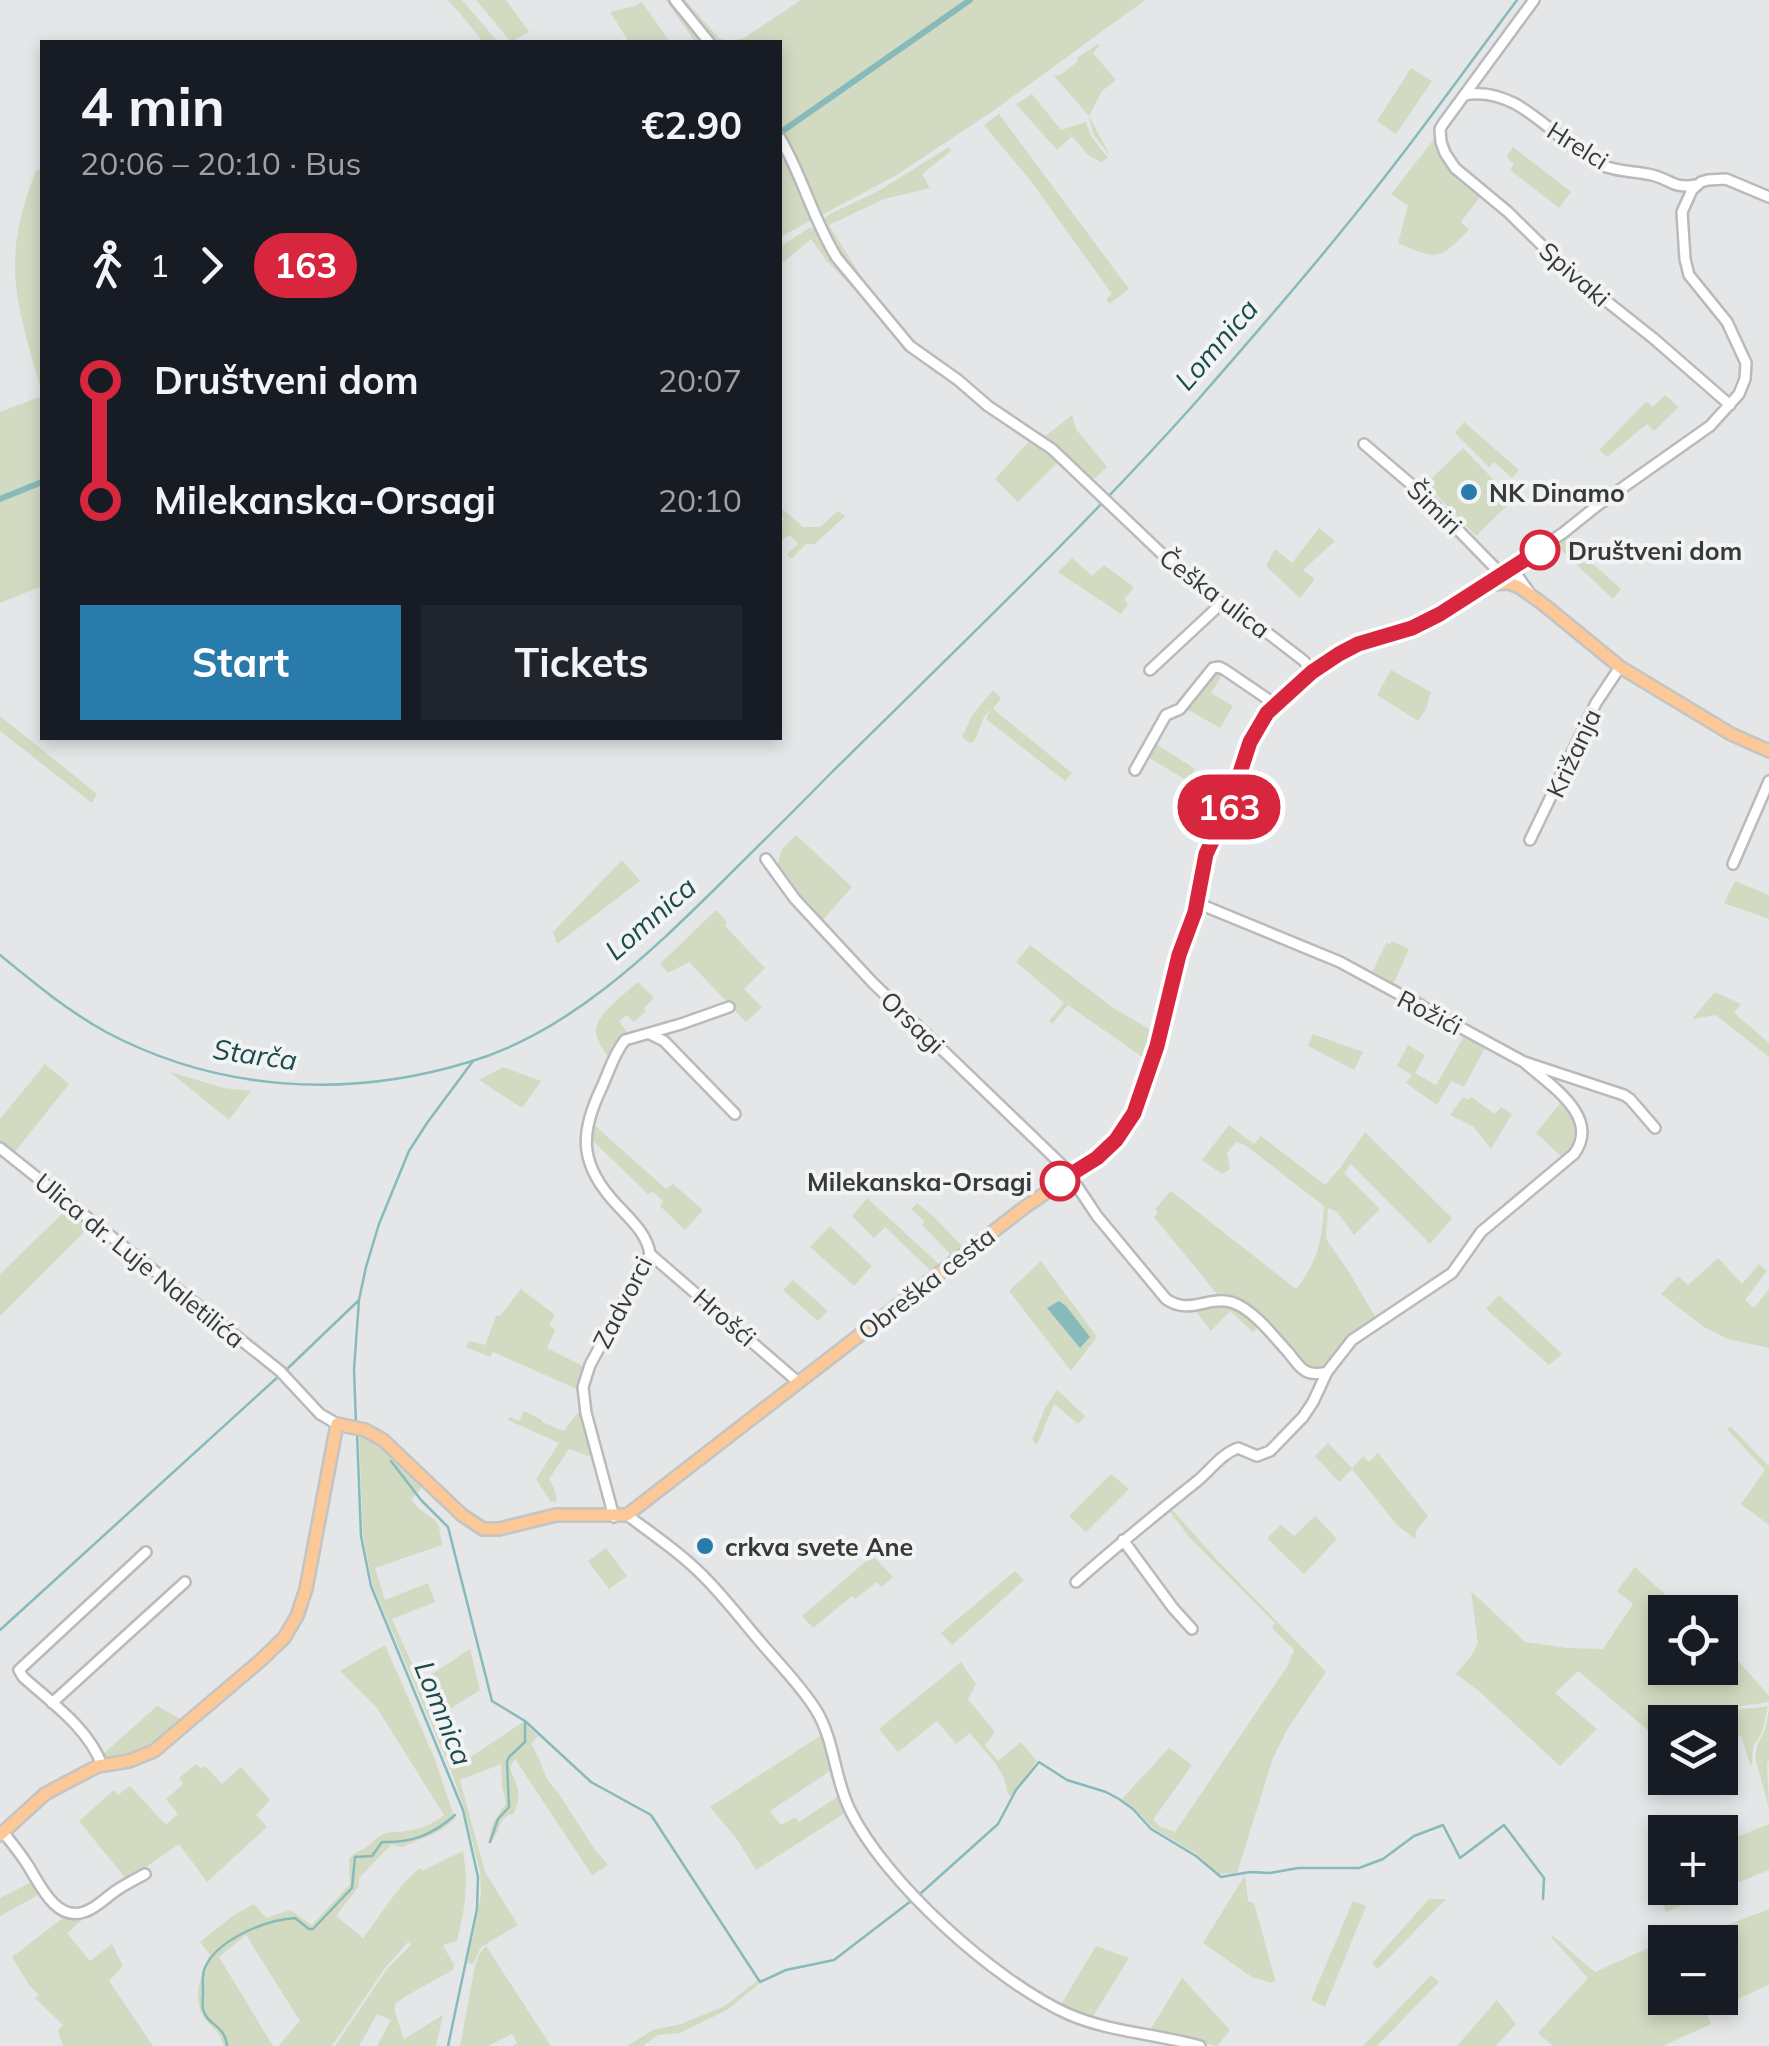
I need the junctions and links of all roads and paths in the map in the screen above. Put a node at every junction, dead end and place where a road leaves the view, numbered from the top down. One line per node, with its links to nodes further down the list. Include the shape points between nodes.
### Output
1 (675, 0): 3 (street)
2 (1534, 0): 4 (street)
3 (706, 40)
4 (1464, 95): 7 (street, Hrelci, via 1503,98 1597,163); 10 (street, Spivaki, via 1440,129 1456,168)
5 (782, 142): 16 (street, Češka ulica, via 828,245 898,333 1052,449)
6 (1696, 185): 7 (street, Hrelci); 8 (street, via 1726,179); 9 (street)
7 (1677, 187): 9 (street)
8 (1769, 196)
9 (1682, 212): 10 (street, via 1689,275 1727,322 1746,363 1743,387)
10 (1730, 405): 12 (street, Obreška cesta)
11 (1364, 444): 13 (street, Šimiri)
12 (1512, 568): 13 (street, Obreška cesta); 15 (street)
13 (1502, 574): 14 (street, Obreška cesta)
14 (1485, 586): 15 (main road, via 1509,583); 19 (main road, Obreška cesta, via 1412,628 1348,648)
15 (1530, 594): 17 (main road)
16 (1222, 603): 18 (street); 19 (street, Češka ulica)
17 (1620, 667): 21 (main road); 24 (street, Križanja)
18 (1150, 670)
19 (1312, 672): 20 (main road, Obreška cesta)
20 (1275, 704): 22 (street, via 1213,668 1166,715); 27 (main road, Obreška cesta, via 1250,742 1206,854)
21 (1769, 751)
22 (1135, 770)
23 (1769, 781): 26 (street)
24 (1530, 840)
25 (766, 859): 34 (street, Orsagi, via 873,983)
26 (1732, 864)
27 (1197, 903): 30 (street, Rožići, via 1340,962); 34 (main road, Obreška cesta, via 1129,1122 1107,1149)
28 (728, 1007): 29 (street, Zadvorci)
29 (645, 1034): 31 (street, via 659,1037); 35 (street, Zadvorci, via 625,1040 612,1060 589,1114 586,1145 592,1172 646,1239)
30 (1524, 1062): 32 (street, Rožići, via 1624,1095); 37 (street, via 1580,1120 1578,1150 1481,1232 1452,1273 1357,1336)
31 (735, 1114)
32 (1655, 1128)
33 (0, 1148): 40 (street, Ulica dr. Luje Naletilića)
34 (1070, 1175): 36 (street, Orsagi, via 1166,1300 1181,1307 1233,1302 1263,1324); 38 (main road, Obreška cesta)
35 (650, 1254): 38 (street, Hrošći); 41 (street, Zadvorci, via 583,1386)
36 (1303, 1370): 37 (street); 39 (street)
37 (1327, 1372): 39 (street)
38 (798, 1382): 41 (main road, Obreška cesta)
39 (1316, 1396): 42 (street, via 1266,1455 1230,1450)
40 (336, 1424): 41 (main road, via 383,1440 483,1529 556,1515); 48 (main road, via 306,1589 292,1628 154,1751)
41 (620, 1516): 51 (street, via 710,1582 804,1693 826,1730 844,1799 871,1845 968,1948 1068,2014)
42 (1123, 1540): 45 (street); 46 (street)
43 (146, 1552): 47 (street, via 19,1670)
44 (185, 1582): 47 (street)
45 (1076, 1582)
46 (1192, 1629)
47 (52, 1703): 48 (street, via 80,1729)
48 (102, 1765): 49 (main road, via 45,1794)
49 (2, 1833): 50 (street, via 45,1894 74,1914)
50 (145, 1874)
51 (1200, 2046)

